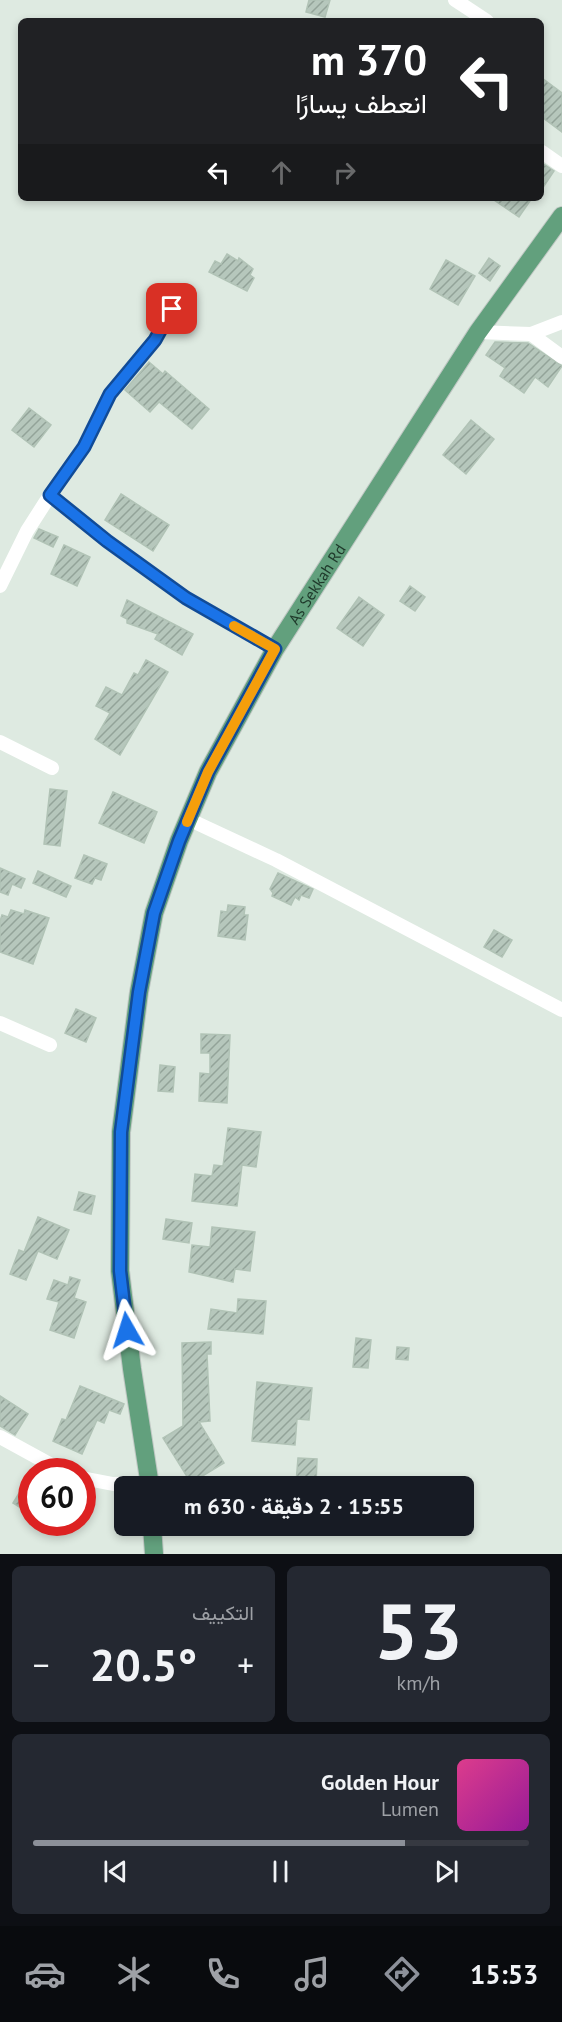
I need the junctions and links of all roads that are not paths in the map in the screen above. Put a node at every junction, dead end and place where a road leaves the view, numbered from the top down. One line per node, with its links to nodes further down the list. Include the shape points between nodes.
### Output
1 (455, 0): 2 (street)
2 (483, 18)
3 (544, 153): 4 (street)
4 (562, 165)
5 (562, 216): 8 (main road, As Sekkah Rd)
6 (172, 309): 11 (street, via 155,340 110,394 84,447)
7 (562, 322): 9 (street)
8 (478, 332): 9 (street); 13 (main road, As Sekkah Rd)
9 (531, 334): 10 (street)
10 (562, 357)
11 (50, 495): 12 (street); 13 (street, via 186,598)
12 (0, 586)
13 (275, 649): 16 (main road, As Sekkah Rd, via 208,772)
14 (0, 742): 15 (street)
15 (52, 768)
16 (188, 819): 17 (street, via 276,860); 22 (main road, As Sekkah Rd, via 154,913 139,992 121,1132 120,1271)
17 (562, 1010)
18 (0, 1023): 19 (street)
19 (50, 1046)
20 (0, 1437): 21 (street)
21 (38, 1458)
22 (149, 1476)
23 (96, 1481): 24 (street)
24 (114, 1484)
25 (153, 1536): 26 (main road)
26 (154, 1554)

